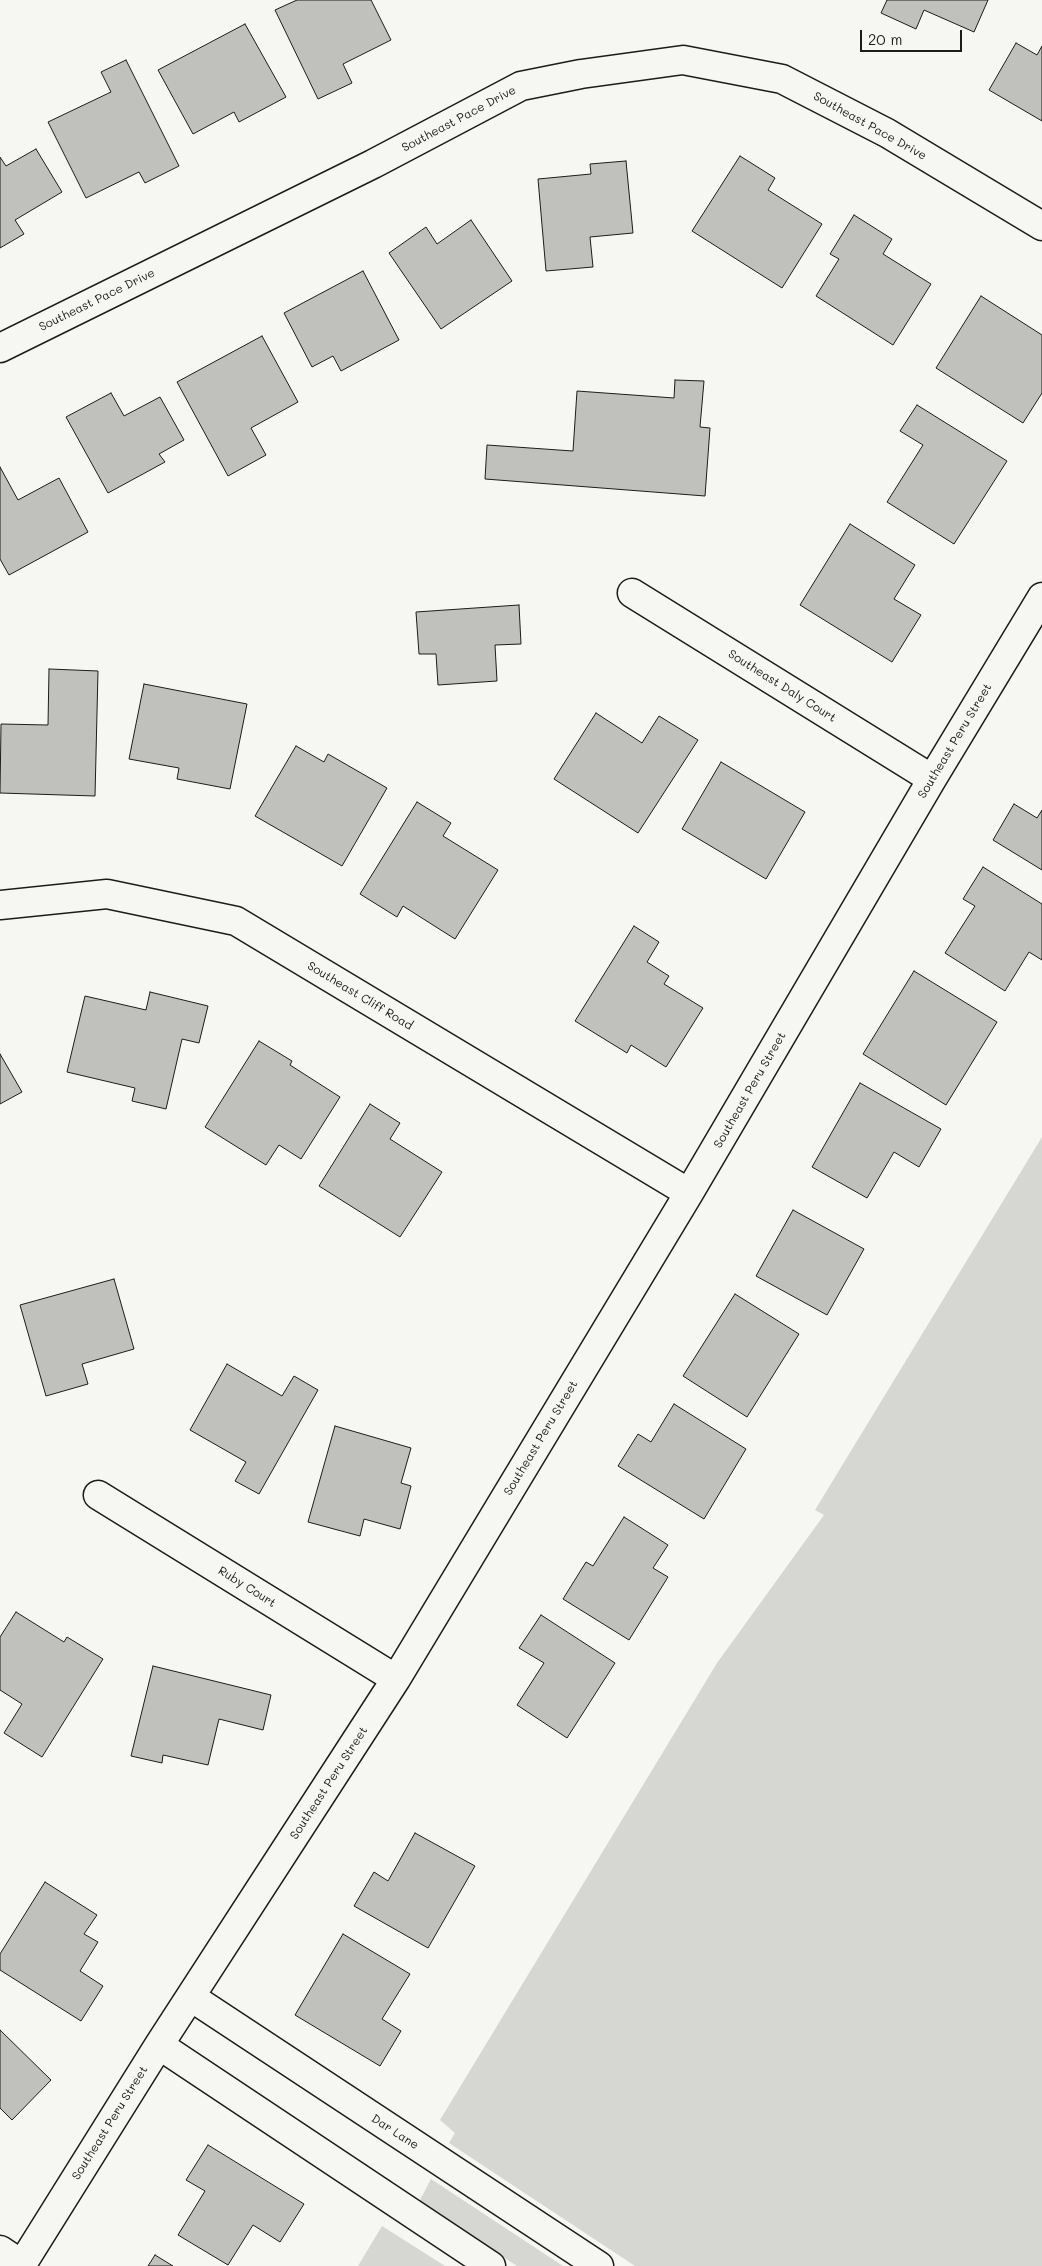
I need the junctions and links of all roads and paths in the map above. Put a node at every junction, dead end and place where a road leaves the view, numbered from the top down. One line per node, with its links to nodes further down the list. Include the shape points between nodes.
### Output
1 (1042, 226): 2 (street, Southeast Pace Drive, via 887,133 782,79 683,60 521,86 373,164)
2 (0, 348)
3 (632, 593): 5 (street, Southeast Daly Court)
4 (1042, 597): 5 (street, Southeast Peru Street)
5 (932, 779): 7 (street, Southeast Peru Street)
6 (0, 905): 7 (street, Southeast Cliff Road, via 107,894 236,921)
7 (689, 1193): 9 (street, Southeast Peru Street)
8 (98, 1495): 9 (street, Ruby Court)
9 (396, 1679): 10 (street, Southeast Peru Street)
10 (191, 1997): 11 (street, Southeast Peru Street); 14 (street, Dar Lane)
11 (160, 2045): 12 (street, Southeast Peru Street); 13 (street)
12 (14, 2260)
13 (491, 2266)
14 (599, 2266)

